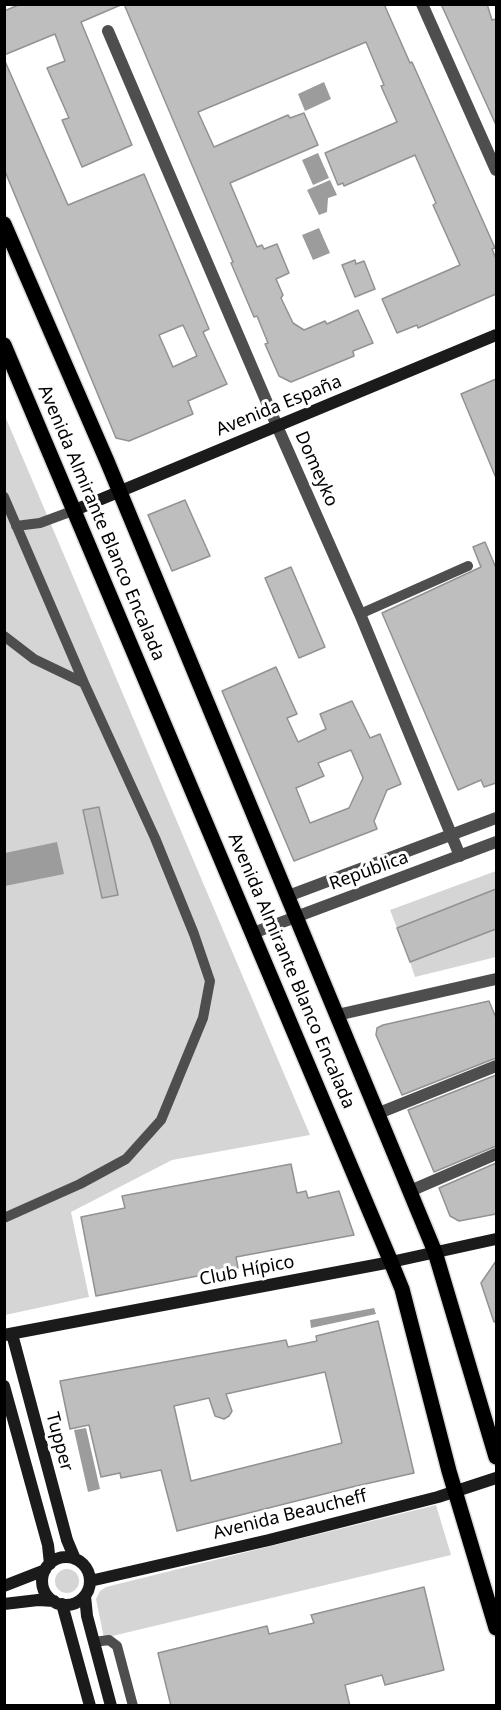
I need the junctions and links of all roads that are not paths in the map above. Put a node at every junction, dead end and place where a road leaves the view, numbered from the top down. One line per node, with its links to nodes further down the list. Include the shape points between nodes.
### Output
1 (422, 4): 3 (street)
2 (108, 31): 7 (street, Domeyko)
3 (496, 170)
4 (4, 225): 8 (main road, Avenida Almirante Blanco Encalada)
5 (496, 335): 7 (main road, Avenida España)
6 (4, 345): 10 (main road, Avenida Almirante Blanco Encalada)
7 (277, 426): 8 (main road, Avenida España); 13 (street, Domeyko)
8 (120, 492): 10 (main road, Avenida España); 20 (main road, Avenida Almirante Blanco Encalada)
9 (4, 497): 11 (lane)
10 (75, 510): 11 (lane, via 40,523); 22 (main road, Avenida Almirante Blanco Encalada)
11 (16, 526): 15 (lane)
12 (468, 566): 13 (lane)
13 (360, 614): 17 (street, Domeyko)
14 (4, 636): 15 (lane, via 34,659)
15 (84, 683): 29 (lane, via 159,849 210,981 203,1018 161,1120 126,1159)
16 (496, 818): 17 (street, República)
17 (451, 836): 19 (street, Domeyko); 20 (street, República)
18 (496, 842): 19 (street, República)
19 (460, 856): 21 (street, República)
20 (288, 896): 21 (main road, Avenida Almirante Blanco Encalada)
21 (297, 917): 22 (street, República); 24 (main road, Avenida Almirante Blanco Encalada)
22 (253, 933): 32 (main road, Avenida Almirante Blanco Encalada)
23 (496, 979): 24 (street)
24 (337, 1015): 26 (main road, Avenida Almirante Blanco Encalada)
25 (496, 1065): 26 (street)
26 (379, 1113): 28 (main road, Avenida Almirante Blanco Encalada)
27 (496, 1154): 28 (street)
28 (410, 1191): 31 (main road, Avenida Almirante Blanco Encalada)
29 (4, 1218)
30 (496, 1239): 31 (main road, Club Hípico)
31 (435, 1252): 32 (main road, Club Hípico); 35 (main road, Avenida Almirante Blanco Encalada)
32 (391, 1262): 33 (main road, Club Hípico); 37 (main road, Avenida Almirante Blanco Encalada, via 402,1289)
33 (7, 1331): 38 (main road, Tupper)
34 (4, 1386): 39 (main road, via 48,1545)
35 (496, 1457)
36 (496, 1478): 37 (main road, Avenida Beaucheff)
37 (456, 1491): 40 (main road, Avenida Beaucheff); 45 (main road, Avenida Almirante Blanco Encalada)
38 (75, 1559): 39 (main road, via 62,1558); 40 (main road, via 86,1568)
39 (48, 1567): 41 (main road); 43 (main road, via 44,1587 47,1595)
40 (90, 1581): 42 (main road)
41 (4, 1586)
42 (85, 1596): 43 (main road, via 75,1603); 46 (main road)
43 (58, 1603): 44 (main road, via 38,1600); 47 (main road)
44 (4, 1604)
45 (496, 1628)
46 (94, 1642): 48 (main road); 49 (lane, via 109,1640 117,1646)
47 (90, 1706)
48 (111, 1706)
49 (133, 1706)

